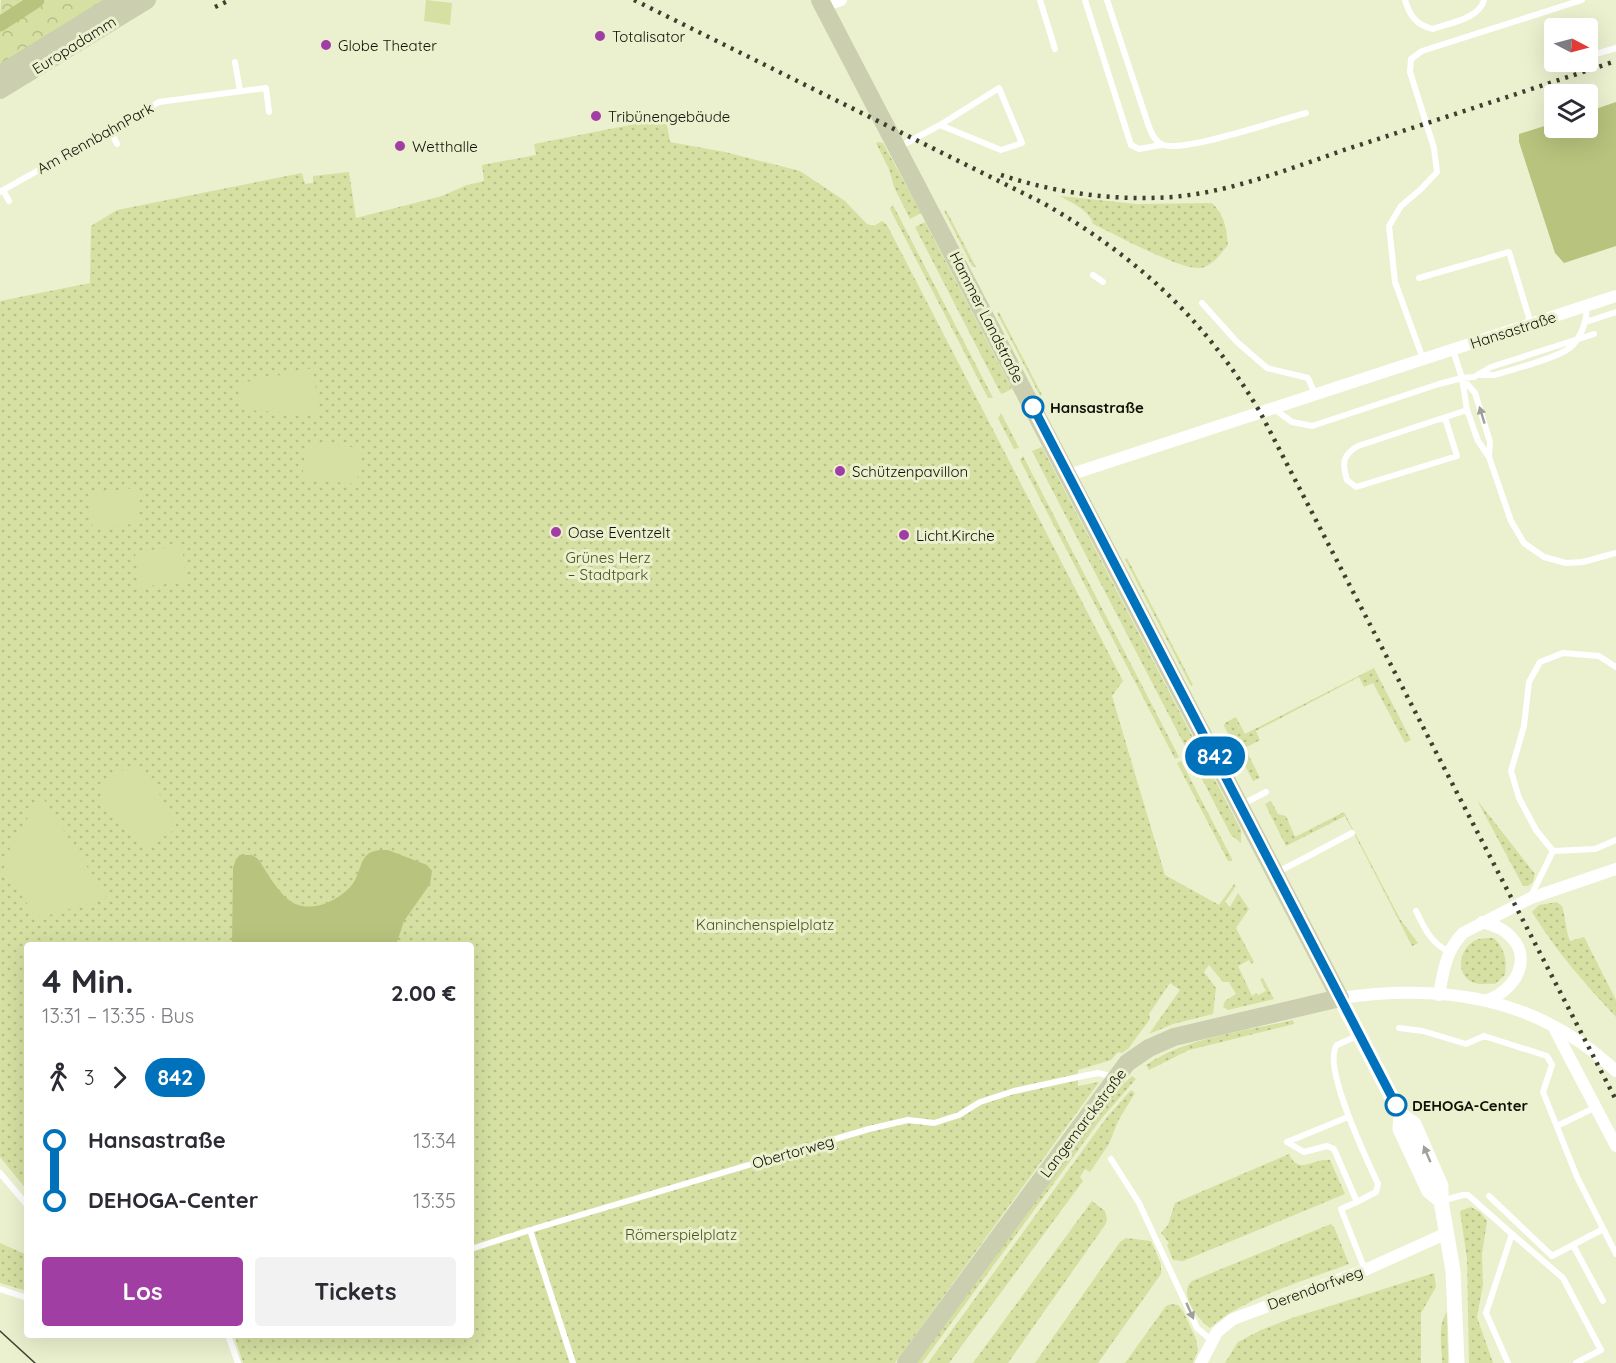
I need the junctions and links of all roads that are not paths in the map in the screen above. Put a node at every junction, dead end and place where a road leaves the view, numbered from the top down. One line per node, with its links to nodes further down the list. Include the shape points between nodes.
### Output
1 (120, 0): 15 (main road, Europadamm)
2 (147, 0): 16 (main road, Europadamm)
3 (841, 0): 10 (street)
4 (1040, 0): 12 (lane)
5 (1085, 0): 23 (lane, via 1131,145 1139,149)
6 (1107, 0): 23 (lane, via 1147,121)
7 (1405, 0): 8 (lane, via 1414,20 1433,29 1474,14)
8 (1484, 0)
9 (1582, 0): 39 (lane, via 1422,51 1411,58 1410,72 1434,148 1437,172 1401,206 1389,226 1395,282)
10 (821, 3): 24 (main road, Hammer Landstraße)
11 (1616, 48): 13 (lane)
12 (1055, 49)
13 (1599, 53)
14 (235, 62): 17 (lane)
15 (4, 72)
16 (0, 90)
17 (240, 91): 18 (lane, Am RennbahnPark, via 266,88); 21 (lane, Am RennbahnPark, via 159,102)
18 (269, 112)
19 (1306, 113): 23 (lane, via 1197,143)
20 (940, 125): 20 (lane, via 1001,150 1022,143 999,88); 24 (lane)
21 (110, 130): 22 (lane); 25 (lane, Am RennbahnPark)
22 (117, 144)
23 (1161, 145)
24 (898, 147): 46 (main road, Hammer Landstraße)
25 (2, 191): 26 (lane)
26 (9, 201)
27 (1093, 275): 29 (lane)
28 (1419, 278): 35 (lane, via 1509,252)
29 (1103, 282)
30 (1616, 296): 32 (street, Hansastraße)
31 (1202, 303): 41 (lane, via 1267,368 1308,378)
32 (1586, 306): 34 (lane); 35 (street, Hansastraße)
33 (1616, 312): 34 (lane)
34 (1586, 322): 37 (lane)
35 (1531, 324): 38 (street, Hansastraße)
36 (1594, 334): 37 (lane)
37 (1576, 340): 40 (lane, via 1567,350 1494,375)
38 (1453, 350): 39 (street, Hansastraße); 40 (lane)
39 (1424, 359): 41 (street, Hansastraße)
40 (1462, 378): 42 (lane, via 1312,426 1292,422); 43 (lane); 45 (lane, one-way to 40, via 1490,442 1475,393)
41 (1315, 394): 42 (street, Hansastraße)
42 (1273, 408): 46 (street, Hansastraße)
43 (1467, 410): 44 (lane); 45 (lane, via 1478,441)
44 (1444, 418): 44 (lane, via 1348,451 1343,463 1347,480 1356,488 1457,456)
45 (1489, 457): 47 (lane, via 1511,521 1524,543 1534,551 1556,561 1574,563)
46 (1069, 475): 50 (main road, Hammer Landstraße)
47 (1616, 553)
48 (1616, 667): 53 (lane, via 1599,656 1563,653 1540,662 1529,682 1524,726 1511,771 1519,798)
49 (1266, 792): 50 (lane)
50 (1241, 806): 55 (main road, Hammer Landstraße)
51 (1352, 833): 55 (lane)
52 (1616, 840): 53 (lane, via 1595,849)
53 (1553, 851): 56 (lane)
54 (1616, 869): 56 (street)
55 (1276, 874): 61 (main road, Hammer Landstraße)
56 (1531, 898): 58 (street)
57 (1416, 910): 59 (lane, via 1428,935)
58 (1482, 922): 59 (street, via 1463,933); 62 (street, via 1514,939 1522,961 1515,981)
59 (1449, 952): 60 (street)
60 (1439, 995): 61 (street); 62 (street)
61 (1340, 998): 65 (street, Hammer Landstraße); 67 (main road, Langemarckstraße, via 1174,1037 1127,1063)
62 (1487, 1000): 63 (street)
63 (1553, 1025): 66 (street); 68 (street)
64 (1399, 1028): 70 (lane, via 1466,1044 1484,1036 1547,1056 1552,1065 1543,1092)
65 (1359, 1035): 69 (lane, via 1337,1045 1333,1051); 76 (street, Hammer Landstraße, via 1401,1115 1414,1124 1441,1186)
66 (1616, 1071)
67 (1116, 1077): 79 (lane, Obertorweg, via 1098,1072 1014,1091 934,1123 908,1120 869,1130); 93 (main road, Langemarckstraße)
68 (1596, 1107): 70 (lane); 71 (street)
69 (1348, 1117): 77 (lane, via 1378,1187); 77 (lane, via 1287,1142 1304,1152 1327,1146 1334,1149)
70 (1557, 1126): 78 (lane)
71 (1616, 1146)
72 (1111, 1159): 90 (lane, one-way to 90, via 1139,1203 1197,1328)
73 (0, 1173): 75 (lane)
74 (1489, 1196): 82 (lane, via 1552,1256)
75 (24, 1201)
76 (1440, 1201): 80 (street, Hammer Landstraße); 81 (lane, via 1468,1196)
77 (1357, 1202): 85 (lane, via 1341,1209)
78 (1604, 1229): 82 (lane); 84 (lane)
79 (530, 1230): 83 (lane, Obertorweg); 92 (lane)
80 (1448, 1233): 85 (street, Derendorfweg); 95 (street, Hammer Landstraße, via 1455,1290)
81 (1512, 1234): 96 (lane, via 1485,1313); 97 (lane, via 1563,1278 1601,1350)
82 (1573, 1245): 88 (lane)
83 (474, 1248)
84 (1616, 1254)
85 (1365, 1270): 90 (street, Derendorfweg, via 1245,1314 1224,1325)
86 (0, 1289): 87 (lane)
87 (24, 1297)
88 (1603, 1301)
89 (229, 1338): 91 (lane)
90 (1211, 1340): 94 (street, Derendorfweg)
91 (238, 1363)
92 (573, 1363)
93 (906, 1363)
94 (1201, 1363)
95 (1457, 1363)
96 (1508, 1363)
97 (1576, 1363)

